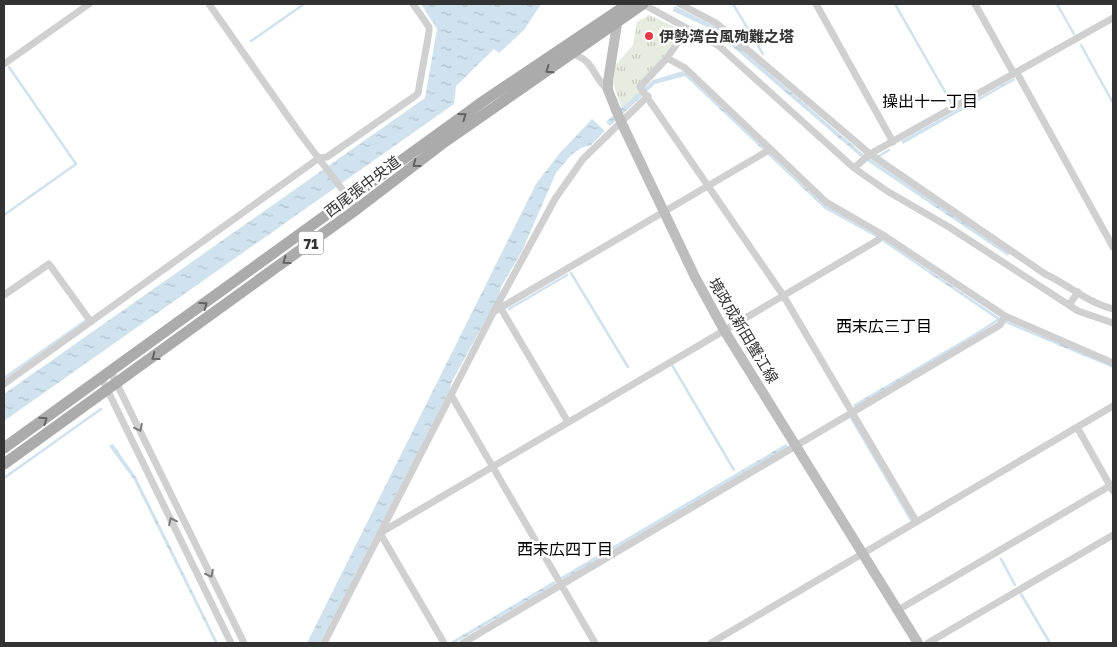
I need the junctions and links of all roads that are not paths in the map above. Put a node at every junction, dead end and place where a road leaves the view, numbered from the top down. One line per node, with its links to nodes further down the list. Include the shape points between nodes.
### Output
1 (90, 4): 14 (street)
2 (209, 4): 21 (street)
3 (413, 4): 21 (street, via 428,27 418,93)
4 (643, 4): 10 (main road, 西尾張中央道 / 71); 11 (street)
5 (680, 4): 20 (street, via 716,23)
6 (816, 4): 18 (street)
7 (975, 4): 15 (street)
8 (624, 7): 10 (main road, 境政成新田蟹江線); 24 (main road, 西尾張中央道 / 71, one-way to 8, via 485,100)
9 (1113, 18): 15 (street)
10 (617, 22): 12 (main road, 西尾張中央道 / 71); 16 (main road, 境政成新田蟹江線)
11 (688, 29): 13 (street); 22 (street, via 719,46)
12 (573, 54): 16 (street, via 589,63); 24 (main road, 西尾張中央道 / 71, one-way to 24, via 446,141)
13 (667, 58): 17 (street, via 640,87); 19 (street, via 684,68)
14 (4, 64)
15 (1015, 74): 18 (street); 27 (street)
16 (608, 90): 25 (main road, 境政成新田蟹江線, bridge)
17 (648, 96): 23 (street); 31 (street, via 583,159 566,180)
18 (893, 142): 20 (street)
19 (767, 152): 23 (street); 26 (street, via 826,202)
20 (870, 154): 22 (street); 30 (street, via 1045,274)
21 (321, 160): 24 (street); 34 (street)
22 (854, 168): 30 (street, via 887,191)
23 (709, 187): 25 (street); 29 (street)
24 (351, 200): 38 (main road, 西尾張中央道 / 71, one-way to 24); 40 (main road, 西尾張中央道 / 71, one-way to 40)
25 (664, 213): 31 (street); 36 (main road, 境政成新田蟹江線)
26 (880, 237): 29 (street); 33 (street)
27 (1113, 246)
28 (4, 295): 34 (street, via 49,264)
29 (783, 295): 36 (street); 43 (street)
30 (1074, 298): 32 (street); 35 (street, via 1097,318)
31 (497, 309): 41 (street); 44 (street)
32 (1113, 309)
33 (1004, 316): 37 (street); 43 (street, via 1000,325)
34 (91, 322): 39 (street)
35 (1113, 323)
36 (724, 330): 44 (street); 46 (main road, 境政成新田蟹江線)
37 (1113, 363)
38 (107, 376): 40 (street); 40 (street); 47 (main road, 西尾張中央道 / 71, one-way to 38)
39 (4, 384)
40 (113, 387): 48 (main road, 西尾張中央道 / 71); 57 (street, one-way to 40); 58 (street, one-way to 58)
41 (451, 395): 49 (street); 52 (street)
42 (1113, 406): 45 (street)
43 (853, 413): 46 (street); 51 (street)
44 (568, 422): 49 (street)
45 (1076, 427): 50 (street); 51 (street)
46 (796, 445): 54 (main road, 境政成新田蟹江線); 55 (street)
47 (4, 448)
48 (4, 464)
49 (492, 467): 52 (street); 55 (street)
50 (1112, 487): 56 (street)
51 (916, 521): 54 (street)
52 (380, 533): 59 (street); 60 (street)
53 (1113, 535): 65 (street)
54 (863, 554): 56 (main road, 境政成新田蟹江線); 63 (street)
55 (561, 585): 61 (street); 62 (street)
56 (898, 610): 64 (main road, 境政成新田蟹江線)
57 (231, 643)
58 (244, 643)
59 (324, 643)
60 (444, 643)
61 (463, 643)
62 (595, 643)
63 (711, 643)
64 (918, 643)
65 (928, 643)

